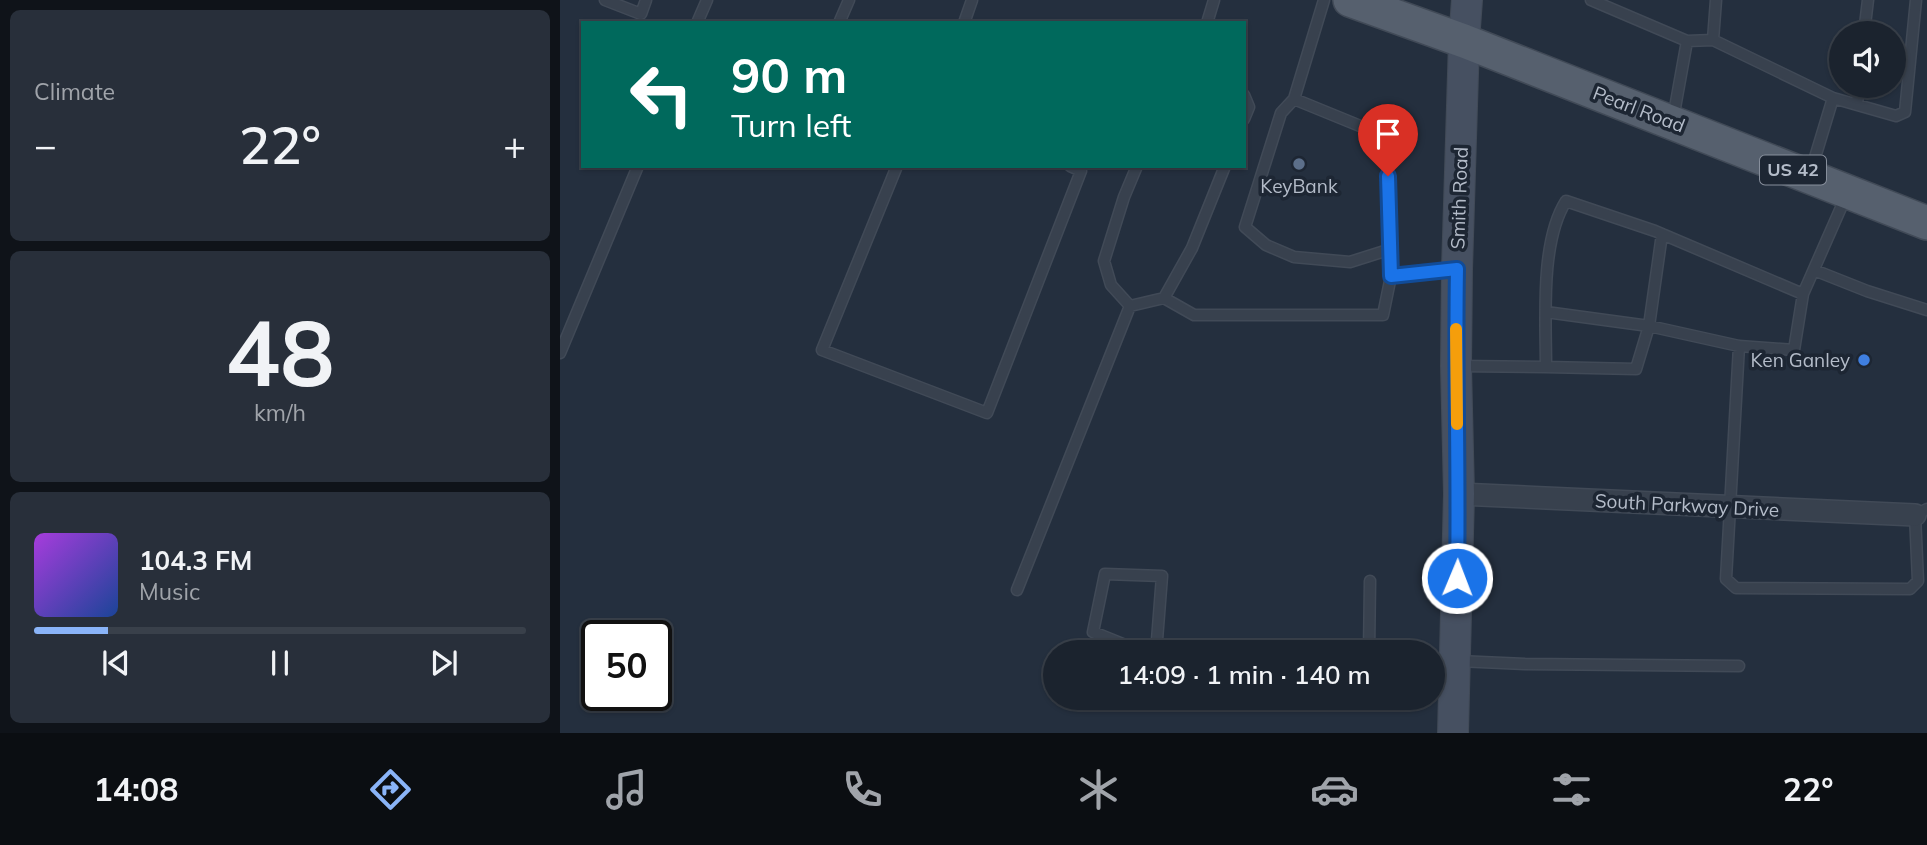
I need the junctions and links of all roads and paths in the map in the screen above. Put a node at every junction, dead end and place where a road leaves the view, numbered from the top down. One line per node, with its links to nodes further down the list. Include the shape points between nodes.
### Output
1 (605, 0): 2 (lane, via 641,14)
2 (646, 0)
3 (707, 0): 14 (lane)
4 (849, 0): 15 (lane)
5 (972, 0): 16 (lane)
6 (1214, 0): 17 (lane)
7 (1324, 0): 25 (lane)
8 (1350, 0): 20 (main road, Pearl Road / US 42)
9 (1467, 0): 20 (main road, Smith Road)
10 (1591, 0): 21 (lane)
11 (1716, 0): 19 (lane)
12 (1868, 0): 18 (lane)
13 (1916, 0): 26 (lane, via 1905,112 1896,116)
14 (698, 21)
15 (840, 21)
16 (965, 21)
17 (1208, 21)
18 (1865, 21)
19 (1713, 40): 21 (lane); 22 (lane)
20 (1464, 41): 27 (main road, Pearl Road / US 42); 38 (main road, Smith Road)
21 (1687, 41): 27 (lane)
22 (1829, 96)
23 (1833, 98): 26 (lane); 33 (lane)
24 (1858, 98): 26 (lane)
25 (1294, 99): 37 (lane, via 1365,128 1387,152); 37 (lane, via 1281,113 1245,227 1266,245 1294,257 1350,262)
26 (1857, 104)
27 (1673, 122): 33 (main road, Pearl Road / US 42)
28 (637, 168): 48 (lane)
29 (896, 168): 30 (lane, via 822,350 987,413 1081,172)
30 (1074, 168)
31 (1136, 168): 43 (lane, via 1104,261 1111,285)
32 (1224, 168): 42 (lane, via 1192,248)
33 (1810, 177): 34 (main road, Pearl Road / US 42)
34 (1848, 192): 35 (main road, Pearl Road / US 42); 39 (lane)
35 (1927, 223)
36 (1662, 233): 41 (lane); 45 (lane, via 1566,201 1558,214 1547,272); 46 (lane)
37 (1391, 249): 40 (lane)
38 (1457, 269): 40 (lane); 49 (main road, Smith Road)
39 (1814, 270): 41 (lane); 44 (lane)
40 (1391, 276): 42 (lane, via 1383,315 1194,315)
41 (1803, 294): 47 (lane, via 1794,351)
42 (1164, 298): 43 (lane)
43 (1130, 306): 56 (lane)
44 (1927, 310)
45 (1546, 312): 46 (lane); 50 (lane)
46 (1649, 326): 47 (lane); 50 (lane, via 1636,369)
47 (1739, 346): 52 (lane)
48 (560, 353)
49 (1456, 366): 50 (lane); 51 (main road, Smith Road)
50 (1546, 367)
51 (1459, 494): 52 (street, South Parkway Drive); 61 (main road, Smith Road)
52 (1730, 507): 53 (street, South Parkway Drive); 54 (lane, via 1726,579 1736,588 1910,589 1917,581)
53 (1921, 512): 54 (lane)
54 (1922, 559)
55 (1370, 581): 59 (lane)
56 (1017, 590)
57 (1113, 640): 58 (lane, via 1093,632 1105,574 1163,576)
58 (1157, 640)
59 (1369, 640)
60 (1739, 666): 61 (lane)
61 (1447, 668): 62 (main road, Smith Road)
62 (1453, 733)

